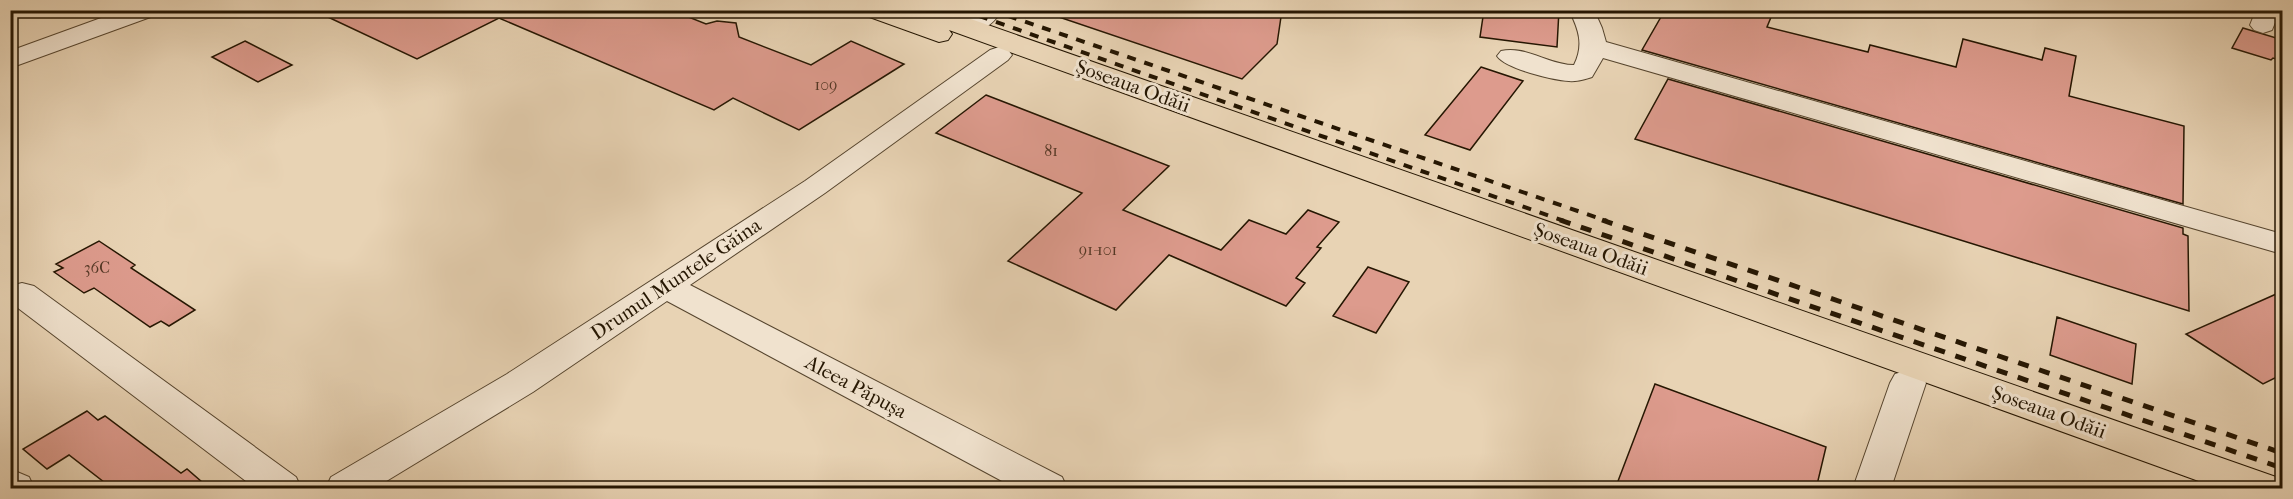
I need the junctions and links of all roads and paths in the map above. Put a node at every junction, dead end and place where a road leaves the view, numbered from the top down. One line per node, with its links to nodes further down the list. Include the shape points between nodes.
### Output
1 (147, 10): 9 (street)
2 (873, 10): 7 (main road, Șoseaua Odăii)
3 (919, 10): 5 (main road, Șoseaua Odăii)
4 (1581, 10): 6 (street, via 1592,32)
5 (980, 19): 21 (main road, Șoseaua Odăii)
6 (1594, 47): 8 (street, via 1580,73 1562,73); 10 (street)
7 (999, 55): 11 (street, Drumul Muntele Găina, via 815,187); 13 (main road, Șoseaua Odăii)
8 (1510, 56)
9 (10, 60)
10 (2283, 244)
11 (665, 286): 17 (street, Drumul Muntele Găina, via 520,382); 18 (street, Aleea Păpușa)
12 (22, 294): 16 (street)
13 (1908, 383): 19 (street); 20 (main road, Șoseaua Odăii)
14 (10, 484): 15 (street)
15 (15, 489)
16 (282, 489)
17 (345, 489)
18 (1048, 489)
19 (1872, 489)
20 (2196, 489)
21 (2262, 489)

